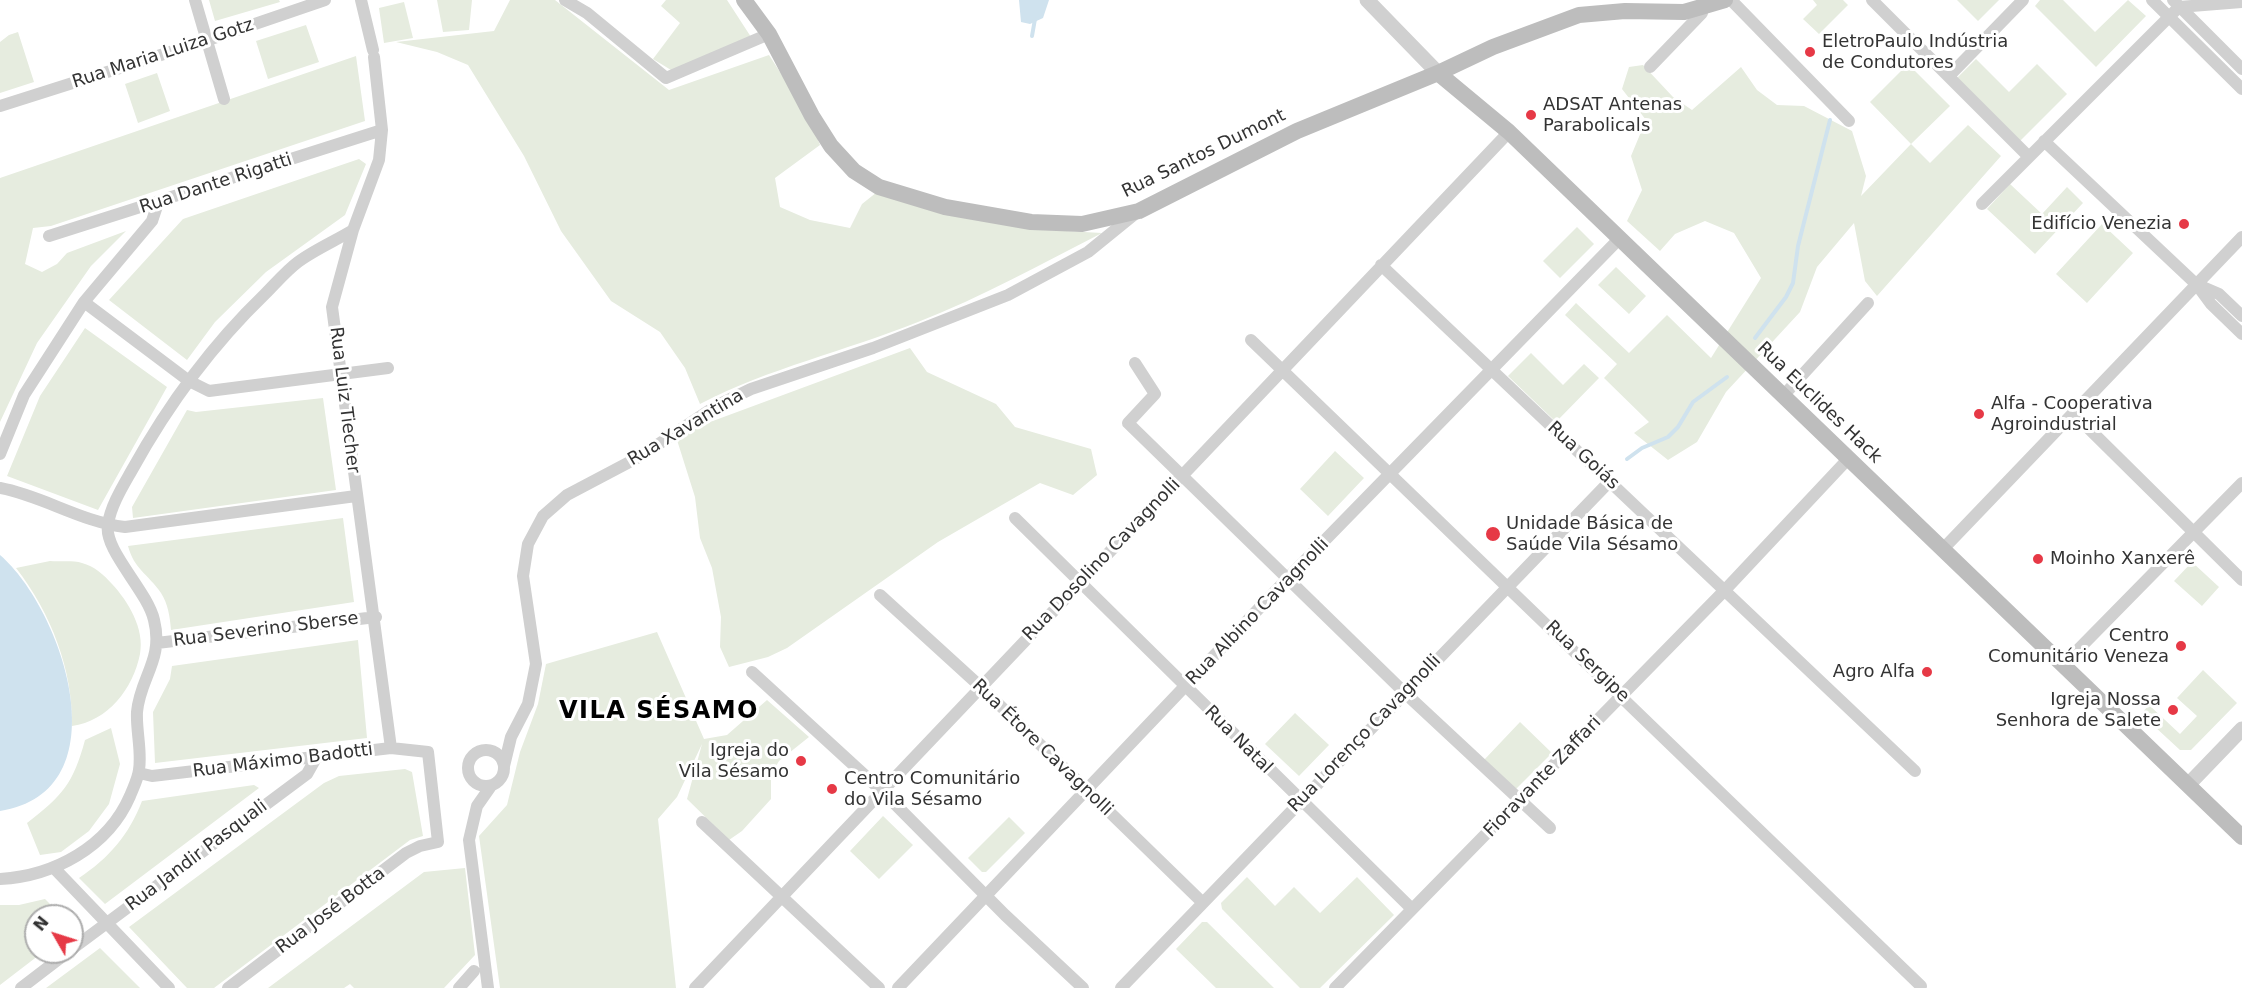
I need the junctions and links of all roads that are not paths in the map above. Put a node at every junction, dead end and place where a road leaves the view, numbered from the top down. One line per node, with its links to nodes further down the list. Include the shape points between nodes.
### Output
1 (195, 0): 18 (street)
2 (325, 0): 18 (street, Rua Maria Luiza Gotz)
3 (361, 0): 27 (street, Rua Luiz Tiecher, via 374,53)
4 (566, 0): 17 (street, via 666,78)
5 (744, 0): 17 (main road, Rua Santos Dumont)
6 (1367, 0): 21 (street, Rua Euclides Hack)
7 (1725, 0): 15 (main road, Rua Santos Dumont)
8 (1731, 0): 26 (street)
9 (1872, 0): 22 (street)
10 (2023, 0): 22 (street)
11 (2152, 0): 16 (street)
12 (2214, 1): 13 (street); 14 (street)
13 (2242, 2)
14 (2176, 3): 16 (street); 20 (street)
15 (1701, 7): 19 (street, via 1702,13); 21 (main road, Rua Santos Dumont, via 1684,12 1579,15 1493,47)
16 (2168, 16): 23 (street); 29 (street)
17 (769, 34): 33 (main road, Rua Santos Dumont, via 831,146 854,171 879,187 945,207 1031,222 1082,224)
18 (208, 40): 24 (street); 25 (street, Rua Maria Luiza Gotz)
19 (1650, 67)
20 (2242, 69)
21 (1438, 73): 28 (main road, Rua Euclides Hack); 33 (main road, Rua Santos Dumont, via 1297,131)
22 (1949, 76): 30 (street)
23 (2242, 89)
24 (224, 99)
25 (0, 106)
26 (1849, 120)
27 (382, 130): 31 (street, Rua Dante Rigatti); 34 (street, Rua Luiz Tiecher, via 379,160)
28 (1509, 132): 37 (main road, Rua Euclides Hack); 38 (street, Rua Dosolino Cavagnolli)
29 (2044, 141): 30 (street); 39 (street)
30 (2029, 156): 32 (street)
31 (158, 203): 35 (street, Rua Dante Rigatti); 40 (street, via 152,220)
32 (1982, 204)
33 (1140, 210): 80 (street, Rua Xavantina, via 1088,252 1008,295 873,348 752,389 716,406 639,457 567,495 543,516 528,544 523,576 536,664 528,704)
34 (353, 231): 49 (street, Rua Luiz Tiecher, via 332,307); 50 (street, via 298,262 234,324)
35 (49, 236)
36 (2242, 237): 39 (street)
37 (1620, 238): 48 (street, Rua Albino Cavagnolli); 51 (main road, Rua Euclides Hack)
38 (1382, 266): 47 (street, Rua Dosolino Cavagnolli); 48 (street, Rua Goiás)
39 (2197, 285): 42 (street, via 2219,294); 43 (street, via 2211,304); 52 (street)
40 (84, 302): 50 (street); 53 (street, via 24,395)
41 (1868, 303): 51 (street)
42 (2242, 316)
43 (2241, 330)
44 (1251, 340): 47 (street, Rua Sergipe)
45 (1135, 363): 56 (street, via 1155,394 1128,423)
46 (388, 368): 49 (street)
47 (1282, 369): 55 (street, Rua Sergipe); 56 (street, Rua Dosolino Cavagnolli)
48 (1492, 371): 55 (street, Rua Albino Cavagnolli); 57 (street, Rua Goiás)
49 (341, 374): 50 (street, via 209,391); 60 (street, Rua Luiz Tiecher)
50 (189, 381): 62 (street, via 152,433 118,494)
51 (1783, 396): 54 (main road, Rua Euclides Hack)
52 (2073, 413): 63 (street); 64 (street)
53 (0, 454)
54 (1848, 459): 64 (main road, Rua Euclides Hack); 69 (street, Fioravante Zaffari)
55 (1392, 474): 65 (street, Rua Albino Cavagnolli); 68 (street, Rua Sergipe)
56 (1182, 476): 65 (street); 67 (street, Rua Dosolino Cavagnolli)
57 (1610, 481): 68 (street, Rua Lorenço Cavagnolli); 69 (street, Rua Goiás)
58 (2242, 483): 63 (street)
59 (0, 488): 62 (street)
60 (356, 496): 62 (street, via 125,527); 71 (street, Rua Luiz Tiecher)
61 (1015, 518): 67 (street, Rua Natal)
62 (107, 525): 72 (street, via 113,549 141,588 154,619)
63 (2193, 532): 66 (street); 73 (street)
64 (1943, 549): 73 (main road, Rua Euclides Hack)
65 (1287, 579): 75 (street, Rua Albino Cavagnolli); 77 (street)
66 (2242, 580)
67 (1080, 583): 75 (street, Rua Natal); 76 (street, Rua Dosolino Cavagnolli)
68 (1509, 586): 77 (street, Rua Lorenço Cavagnolli); 78 (street, Rua Sergipe)
69 (1725, 590): 78 (street, Fioravante Zaffari); 85 (street, Rua Goiás)
70 (880, 595): 76 (street, Rua Étore Cavagnolli)
71 (376, 617): 72 (street, Rua Severino Sberse); 81 (street, Rua Luiz Tiecher)
72 (157, 643): 86 (street, via 137,712)
73 (2064, 664): 88 (main road, Rua Euclides Hack)
74 (752, 672): 90 (street)
75 (1186, 687): 91 (street, Rua Albino Cavagnolli); 92 (street, Rua Natal)
76 (982, 688): 90 (street, Rua Dosolino Cavagnolli); 91 (street, Rua Étore Cavagnolli)
77 (1406, 694): 92 (street, Rua Lorenço Cavagnolli); 93 (street)
78 (1622, 695): 93 (street, Fioravante Zaffari); 109 (street, Rua Sergipe)
79 (2242, 729): 88 (street)
80 (511, 737): 82 (street); 84 (street, Rua Xavantina)
81 (391, 748): 83 (street, Rua Máximo Badotti); 98 (street, Rua Máximo Badotti, via 428,752)
82 (487, 750): 84 (street, via 499,755); 87 (street, via 471,758 468,770)
83 (316, 758): 86 (street, Rua Máximo Badotti, via 153,776); 105 (street, Rua Jandir Pasquali, via 307,774)
84 (504, 766): 89 (street, via 500,781)
85 (1915, 771)
86 (139, 773): 99 (street, via 123,812 97,843)
87 (472, 780): 89 (street, via 480,786); 94 (street)
88 (2188, 785): 97 (main road, Rua Euclides Hack)
89 (491, 786): 94 (street)
90 (883, 792): 101 (street, Rua Dosolino Cavagnolli); 102 (street)
91 (1087, 792): 102 (street, Rua Albino Cavagnolli); 103 (street, Rua Étore Cavagnolli)
92 (1300, 801): 103 (street, Rua Lorenço Cavagnolli); 104 (street, Rua Natal)
93 (1521, 801): 96 (street); 104 (street, Fioravante Zaffari)
94 (477, 806): 114 (street, via 469,840)
95 (702, 822): 101 (street)
96 (1550, 828)
97 (2242, 837)
98 (438, 842): 112 (street, Rua José Botta, via 406,854)
99 (54, 868): 100 (street, via 20,878); 105 (street)
100 (0, 879)
101 (781, 896): 115 (street, Rua Dosolino Cavagnolli); 116 (street)
102 (986, 896): 117 (street, Rua Albino Cavagnolli); 118 (street)
103 (1203, 903): 119 (street, Rua Lorenço Cavagnolli)
104 (1412, 909): 120 (street, Fioravante Zaffari)
105 (106, 923): 106 (street, Rua Jandir Pasquali); 111 (street)
106 (84, 940)
107 (52, 964): 110 (street)
108 (474, 971): 113 (street)
109 (1921, 986)
110 (21, 988)
111 (169, 988)
112 (228, 988)
113 (459, 988)
114 (488, 988)
115 (695, 988)
116 (879, 988)
117 (898, 988)
118 (1083, 988)
119 (1121, 988)
120 (1335, 988)

